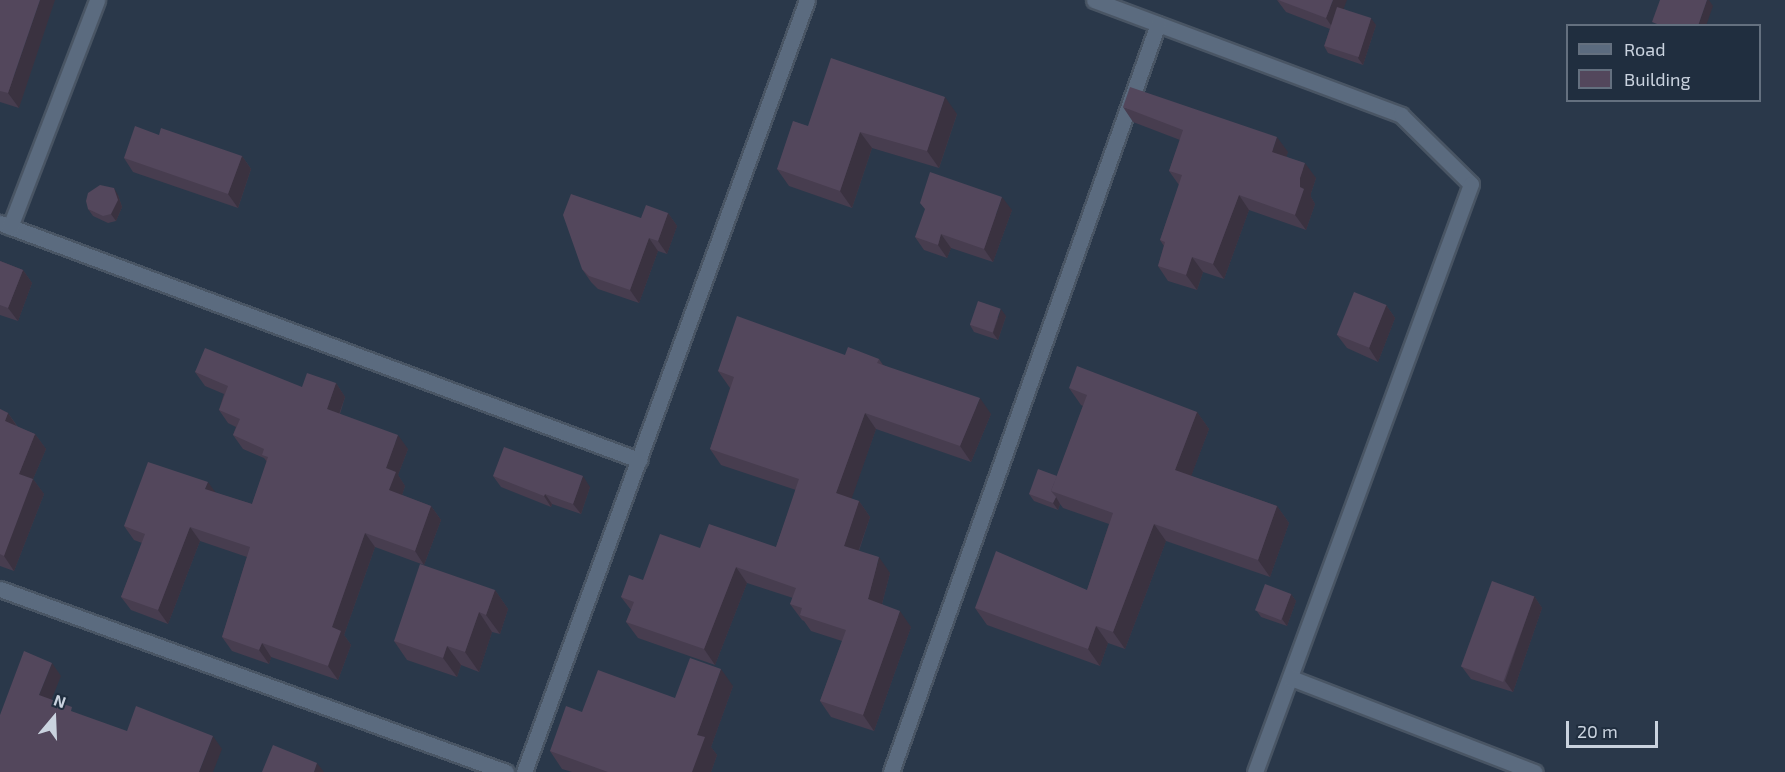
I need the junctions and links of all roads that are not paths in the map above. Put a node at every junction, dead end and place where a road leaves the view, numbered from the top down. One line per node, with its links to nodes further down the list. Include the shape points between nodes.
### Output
1 (97, 0): 5 (street)
2 (807, 0): 6 (street)
3 (1094, 0): 4 (street)
4 (1158, 24): 8 (street, via 1401,115 1471,184); 11 (street)
5 (5, 225): 6 (street)
6 (639, 460): 10 (street)
7 (0, 589): 9 (street)
8 (1291, 678): 12 (street); 13 (street)
9 (506, 772)
10 (524, 772)
11 (891, 772)
12 (1255, 772)
13 (1535, 772)

